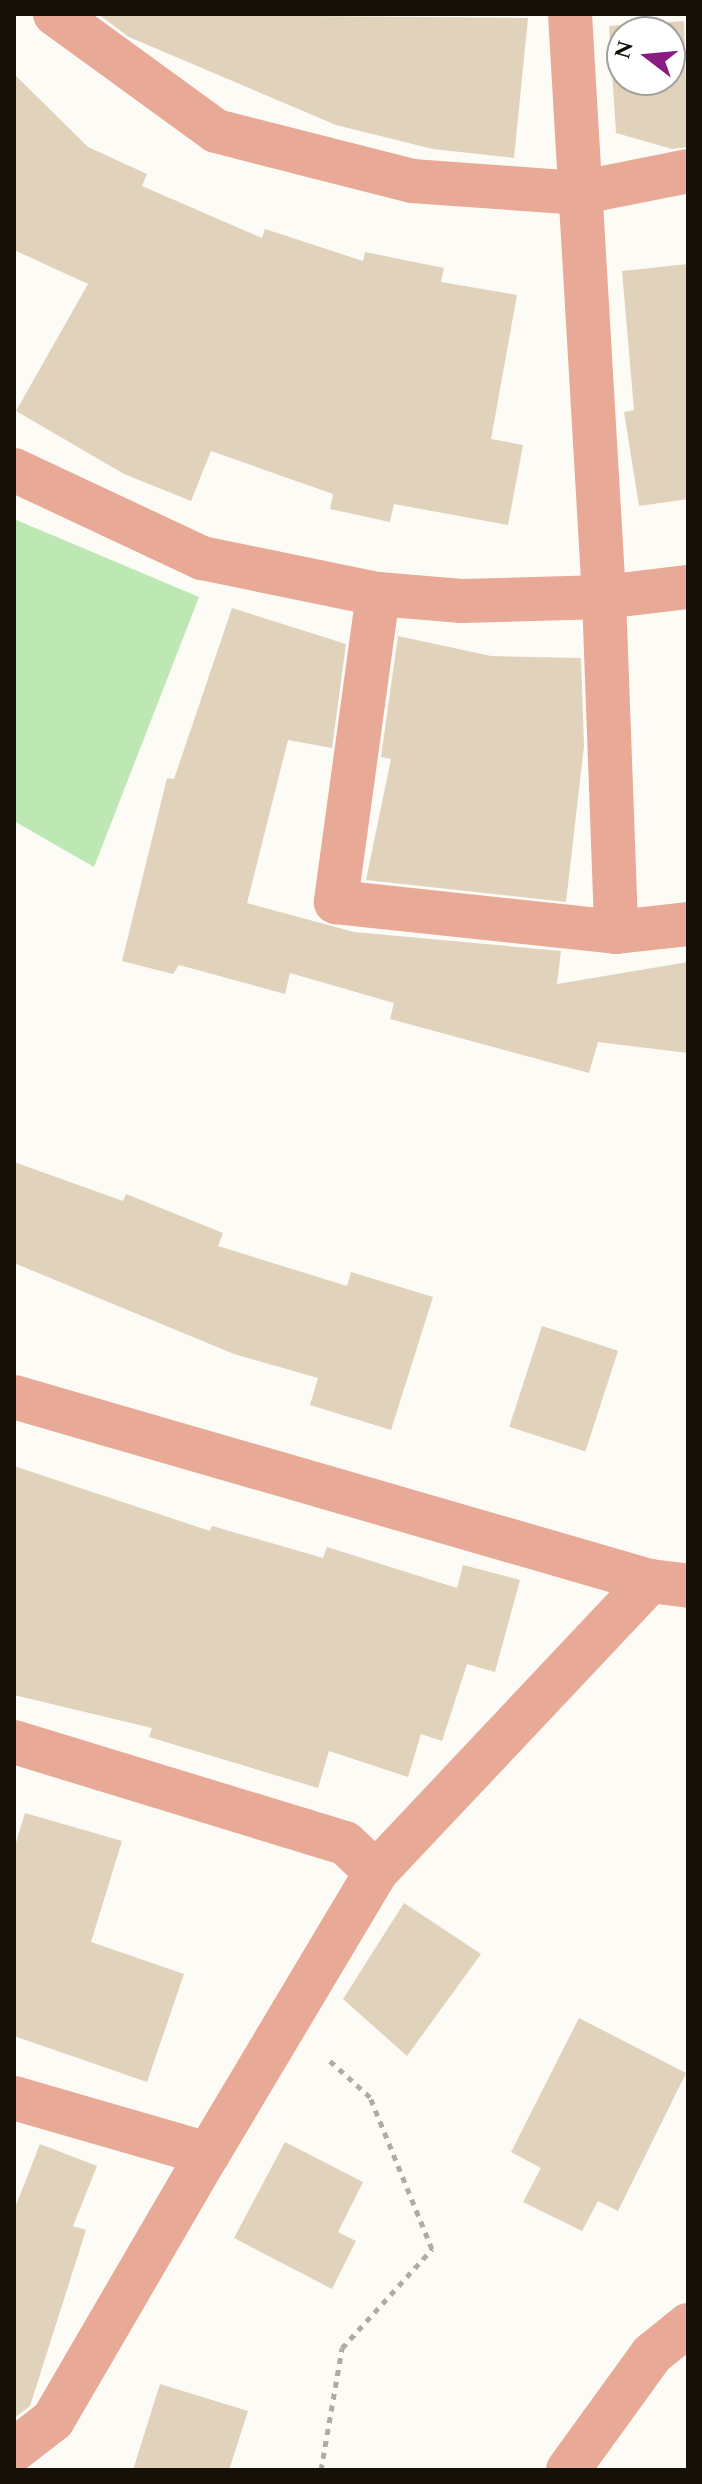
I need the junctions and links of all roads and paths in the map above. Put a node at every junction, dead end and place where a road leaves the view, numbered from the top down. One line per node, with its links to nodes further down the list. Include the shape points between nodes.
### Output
1 (55, 14): 4 (street, via 216,131 412,181)
2 (570, 14): 4 (street)
3 (688, 171): 4 (street)
4 (578, 193): 8 (street)
5 (14, 470): 7 (street, via 202,558)
6 (688, 587): 8 (street)
7 (378, 594): 8 (street, via 462,601); 10 (street, via 336,902)
8 (604, 597): 10 (street)
9 (688, 924): 10 (street)
10 (616, 932)
11 (14, 1397): 12 (street)
12 (669, 1583): 14 (street)
13 (14, 1742): 14 (street, via 345,1843)
14 (376, 1872): 15 (street)
15 (287, 2021): 17 (street); 20 (path, via 370,2097 432,2249 342,2348)
16 (14, 2098): 17 (street)
17 (208, 2154): 19 (street, via 53,2420)
18 (688, 2325): 21 (street, via 652,2354)
19 (14, 2450)
20 (321, 2470)
21 (568, 2470)

